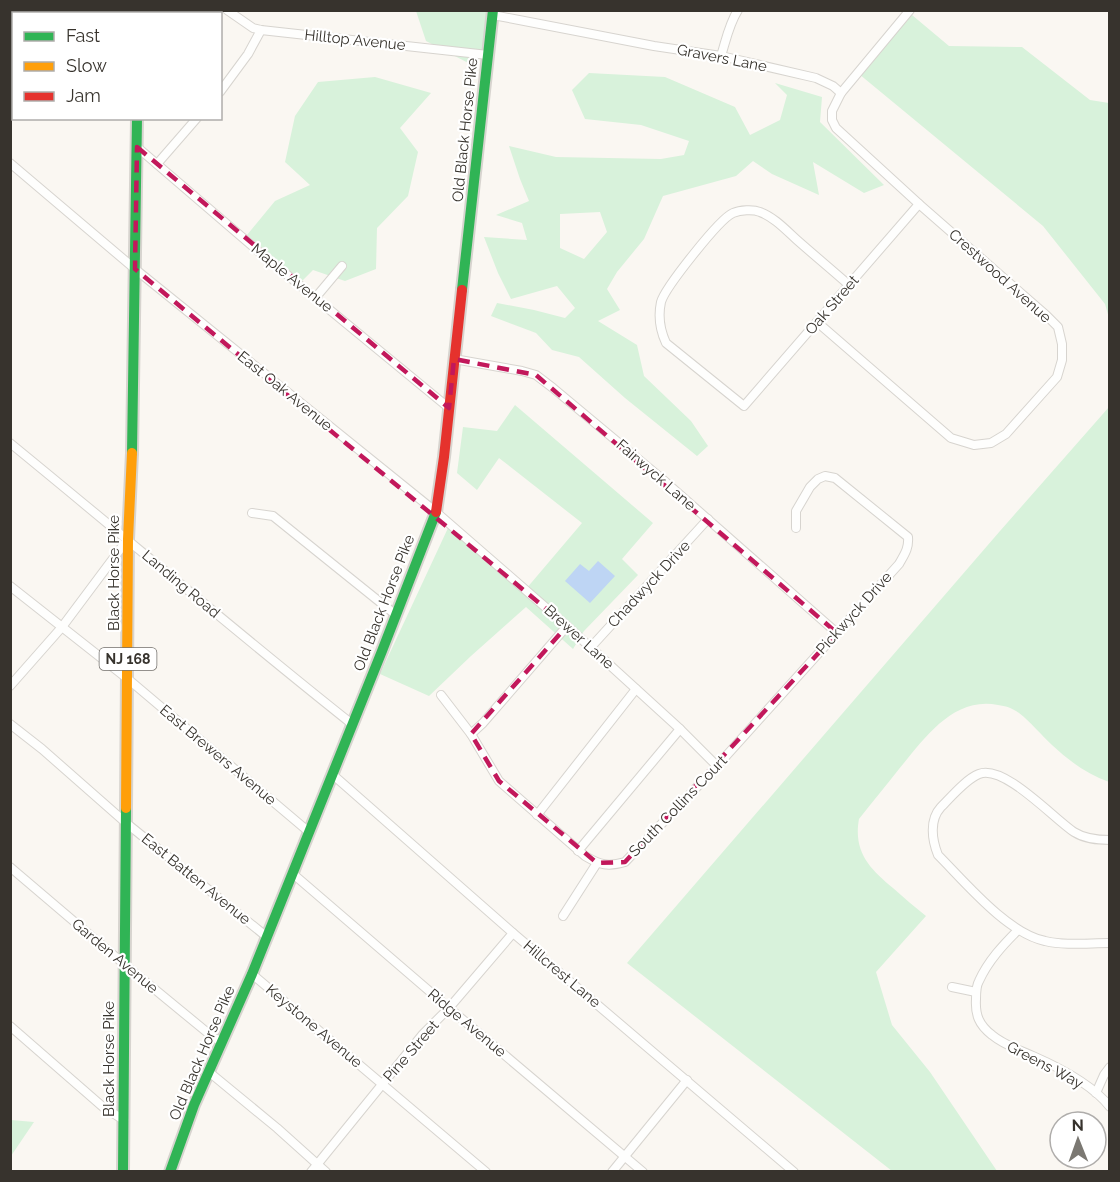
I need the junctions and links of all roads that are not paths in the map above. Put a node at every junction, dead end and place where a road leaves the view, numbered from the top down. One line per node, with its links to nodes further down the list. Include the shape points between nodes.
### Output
1 (227, 10): 5 (street, Hilltop Avenue)
2 (738, 10): 7 (street)
3 (910, 10): 9 (street)
4 (493, 13): 6 (street, Old Black Horse Pike); 7 (street, Gravers Lane)
5 (261, 30): 6 (street, Hilltop Avenue); 8 (street)
6 (488, 55): 21 (street, Old Black Horse Pike)
7 (722, 56): 9 (street, Gravers Lane, via 816,78)
8 (222, 89)
9 (841, 93): 15 (street, Crestwood Avenue, via 832,111 836,128)
10 (138, 120): 12 (street, Black Horse Pike / NJ 168)
11 (195, 120): 14 (street)
12 (137, 147): 14 (street, Maple Avenue); 17 (street, Black Horse Pike / NJ 168)
13 (10, 163): 17 (street, East Oak Avenue)
14 (157, 164): 19 (street, Maple Avenue)
15 (919, 204): 18 (street, Oak Street); 20 (street, Crestwood Avenue, via 1058,327 1062,360 1057,377 1006,434 991,442 974,444 951,438)
16 (342, 266): 19 (street)
17 (135, 269): 24 (street, East Oak Avenue); 28 (street, Black Horse Pike / NJ 168)
18 (849, 285): 20 (street, Oak Street); 20 (street, Oak Street, via 778,224 759,211 744,211 720,223 672,282 662,301 660,316 666,343 744,406)
19 (315, 297): 22 (street, Maple Avenue)
20 (817, 322)
21 (454, 359): 22 (street, Old Black Horse Pike); 26 (street, Fairwyck Lane, via 536,375)
22 (449, 408): 24 (street, Old Black Horse Pike)
23 (10, 443): 28 (street, Landing Road)
24 (436, 512): 30 (street, Old Black Horse Pike); 31 (street, Brewer Lane)
25 (252, 513): 30 (street, via 273,516)
26 (708, 519): 33 (street, Fairwyck Lane); 34 (street, Chadwyck Drive)
27 (796, 528): 33 (street, Pickwyck Drive, via 796,511 810,487 825,476 835,478 908,537 909,545 899,564)
28 (128, 539): 32 (street); 35 (street, Black Horse Pike / NJ 168); 41 (street, Landing Road)
29 (10, 586): 32 (street, East Brewers Avenue)
30 (396, 615): 41 (street, Old Black Horse Pike)
31 (567, 626): 34 (street, Brewer Lane); 43 (street)
32 (62, 627): 35 (street, East Brewers Avenue); 37 (street)
33 (837, 633): 36 (street, Pickwyck Drive)
34 (591, 647): 38 (street, Brewer Lane)
35 (128, 679): 47 (street, Black Horse Pike / NJ 168); 48 (street, East Brewers Avenue)
36 (792, 682): 44 (street, South Collins Court)
37 (10, 686)
38 (636, 689): 42 (street, Brewer Lane); 46 (street)
39 (441, 695): 43 (street)
40 (10, 724): 47 (street, East Batten Avenue)
41 (352, 724): 45 (street, Old Black Horse Pike)
42 (680, 729): 44 (street, Brewer Lane); 50 (street)
43 (471, 734): 46 (street, via 499,781)
44 (717, 766): 51 (street, South Collins Court, via 625,862)
45 (332, 774): 48 (street, Old Black Horse Pike); 56 (street, Hillcrest Lane)
46 (537, 815): 50 (street)
47 (125, 822): 57 (street, East Batten Avenue); 59 (street, Black Horse Pike / NJ 168)
48 (309, 832): 53 (street, Old Black Horse Pike)
49 (1110, 840): 55 (street, via 1076,833 1001,775 980,773 955,792 938,811 932,827 938,855)
50 (578, 851): 51 (street)
51 (597, 863): 54 (street)
52 (10, 867): 59 (street, Garden Avenue)
53 (292, 873): 57 (street, Old Black Horse Pike); 63 (street, Ridge Avenue)
54 (563, 916)
55 (1018, 930): 58 (street, via 1043,941); 62 (street, via 994,956)
56 (513, 933): 63 (street, Pine Street); 68 (street, Hillcrest Lane)
57 (267, 937): 60 (street, Old Black Horse Pike)
58 (1110, 943)
59 (124, 964): 65 (street, Garden Avenue); 72 (street, Black Horse Pike / NJ 168)
60 (252, 974): 65 (street, Old Black Horse Pike); 69 (street, Keystone Avenue)
61 (952, 987): 62 (street)
62 (976, 992): 70 (street, Greens Way, via 975,1012 992,1035 1070,1075)
63 (449, 1008): 69 (street, Pine Street); 73 (street, Ridge Avenue)
64 (10, 1026): 72 (street)
65 (222, 1041): 67 (street, Old Black Horse Pike)
66 (1110, 1067): 70 (street)
67 (209, 1072): 74 (street); 75 (street, Old Black Horse Pike)
68 (687, 1080): 73 (street); 82 (street, Hillcrest Lane)
69 (383, 1084): 74 (street, Pine Street); 79 (street, Keystone Avenue)
70 (1096, 1093): 71 (street, Greens Way)
71 (1110, 1107)
72 (123, 1120): 76 (street, Black Horse Pike / NJ 168)
73 (625, 1156): 80 (street); 81 (street, Ridge Avenue)
74 (318, 1164): 77 (street, Pine Street); 78 (street)
75 (171, 1171)
76 (123, 1172)
77 (311, 1172)
78 (326, 1172)
79 (486, 1172)
80 (612, 1172)
81 (643, 1172)
82 (794, 1172)

